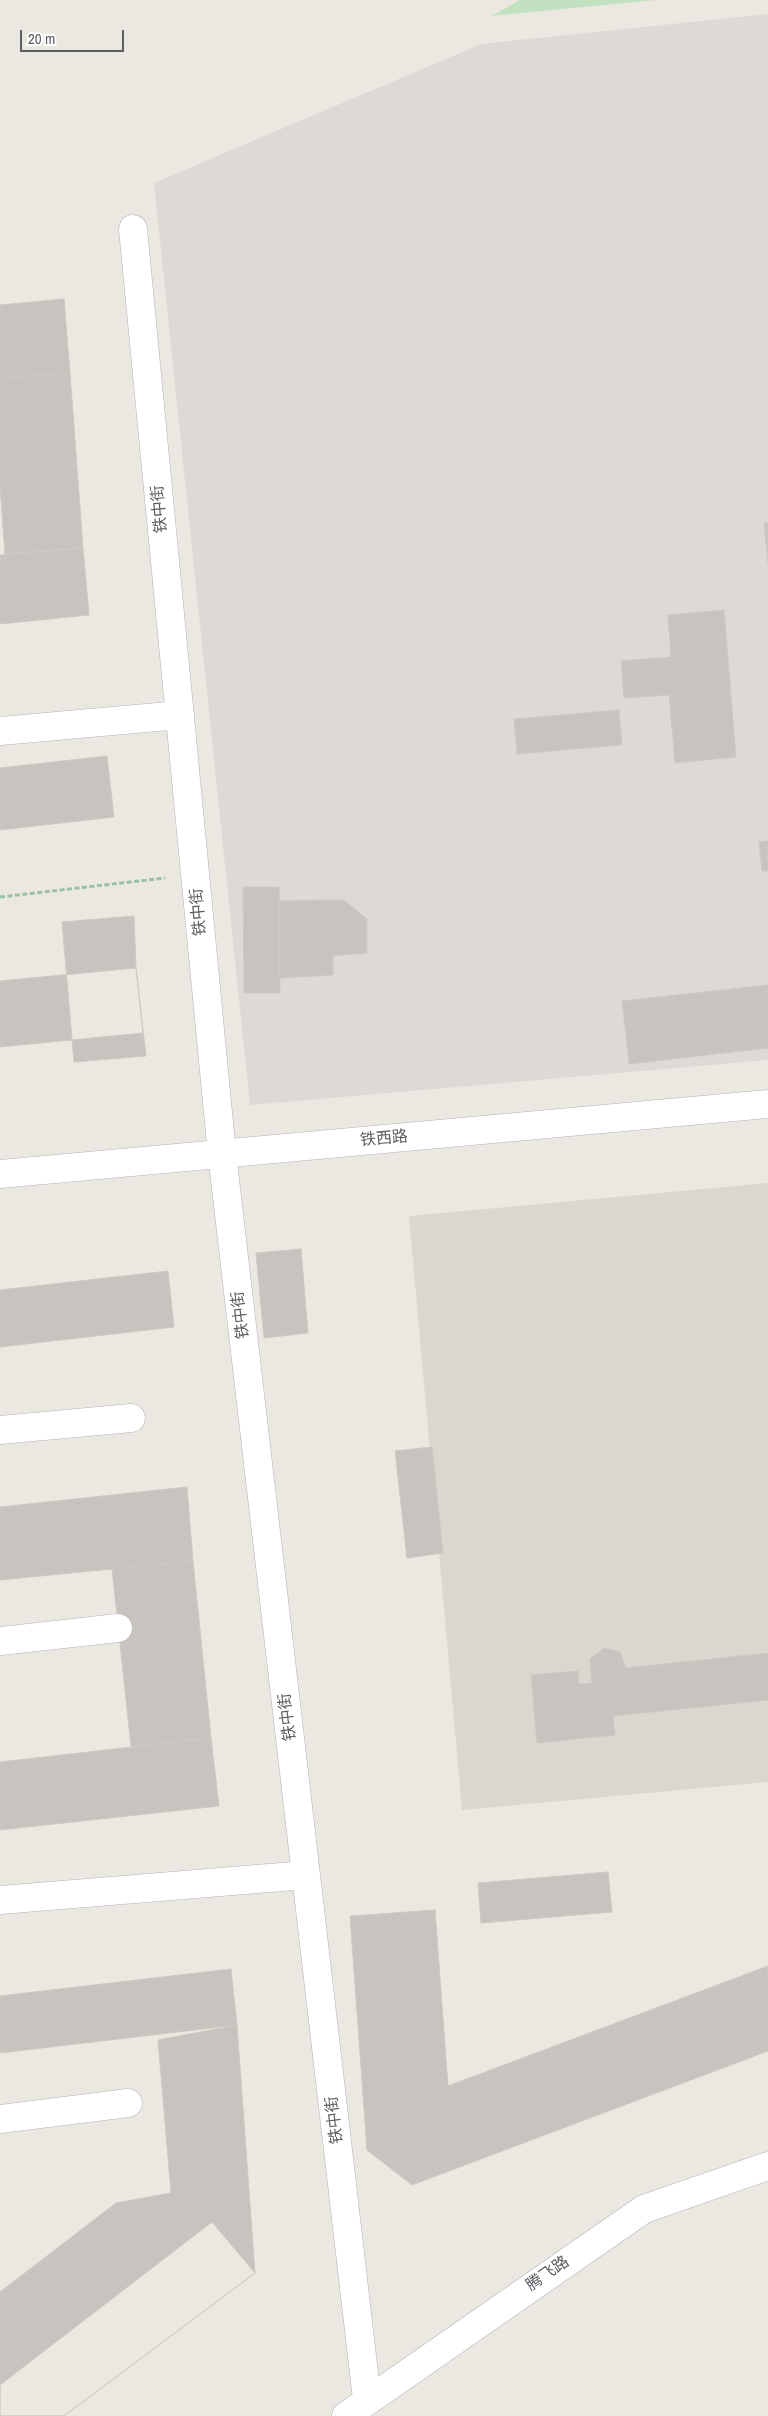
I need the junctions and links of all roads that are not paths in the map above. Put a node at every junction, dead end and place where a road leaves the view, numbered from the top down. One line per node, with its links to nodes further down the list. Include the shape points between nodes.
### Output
1 (134, 229): 2 (street, 铁中街)
2 (180, 715): 3 (street); 5 (street, 铁中街)
3 (0, 731)
4 (768, 1104): 5 (street, 铁西路)
5 (222, 1154): 6 (street, 铁西路); 11 (street, 铁中街)
6 (0, 1174)
7 (132, 1418): 8 (street)
8 (0, 1430)
9 (118, 1628): 10 (street)
10 (0, 1641)
11 (306, 1875): 12 (street); 16 (street, 铁中街)
12 (0, 1900)
13 (128, 2104): 14 (street)
14 (0, 2119)
15 (768, 2166): 16 (street, 腾飞路, via 644,2208)
16 (367, 2400): 17 (street, 腾飞路)
17 (346, 2416)

